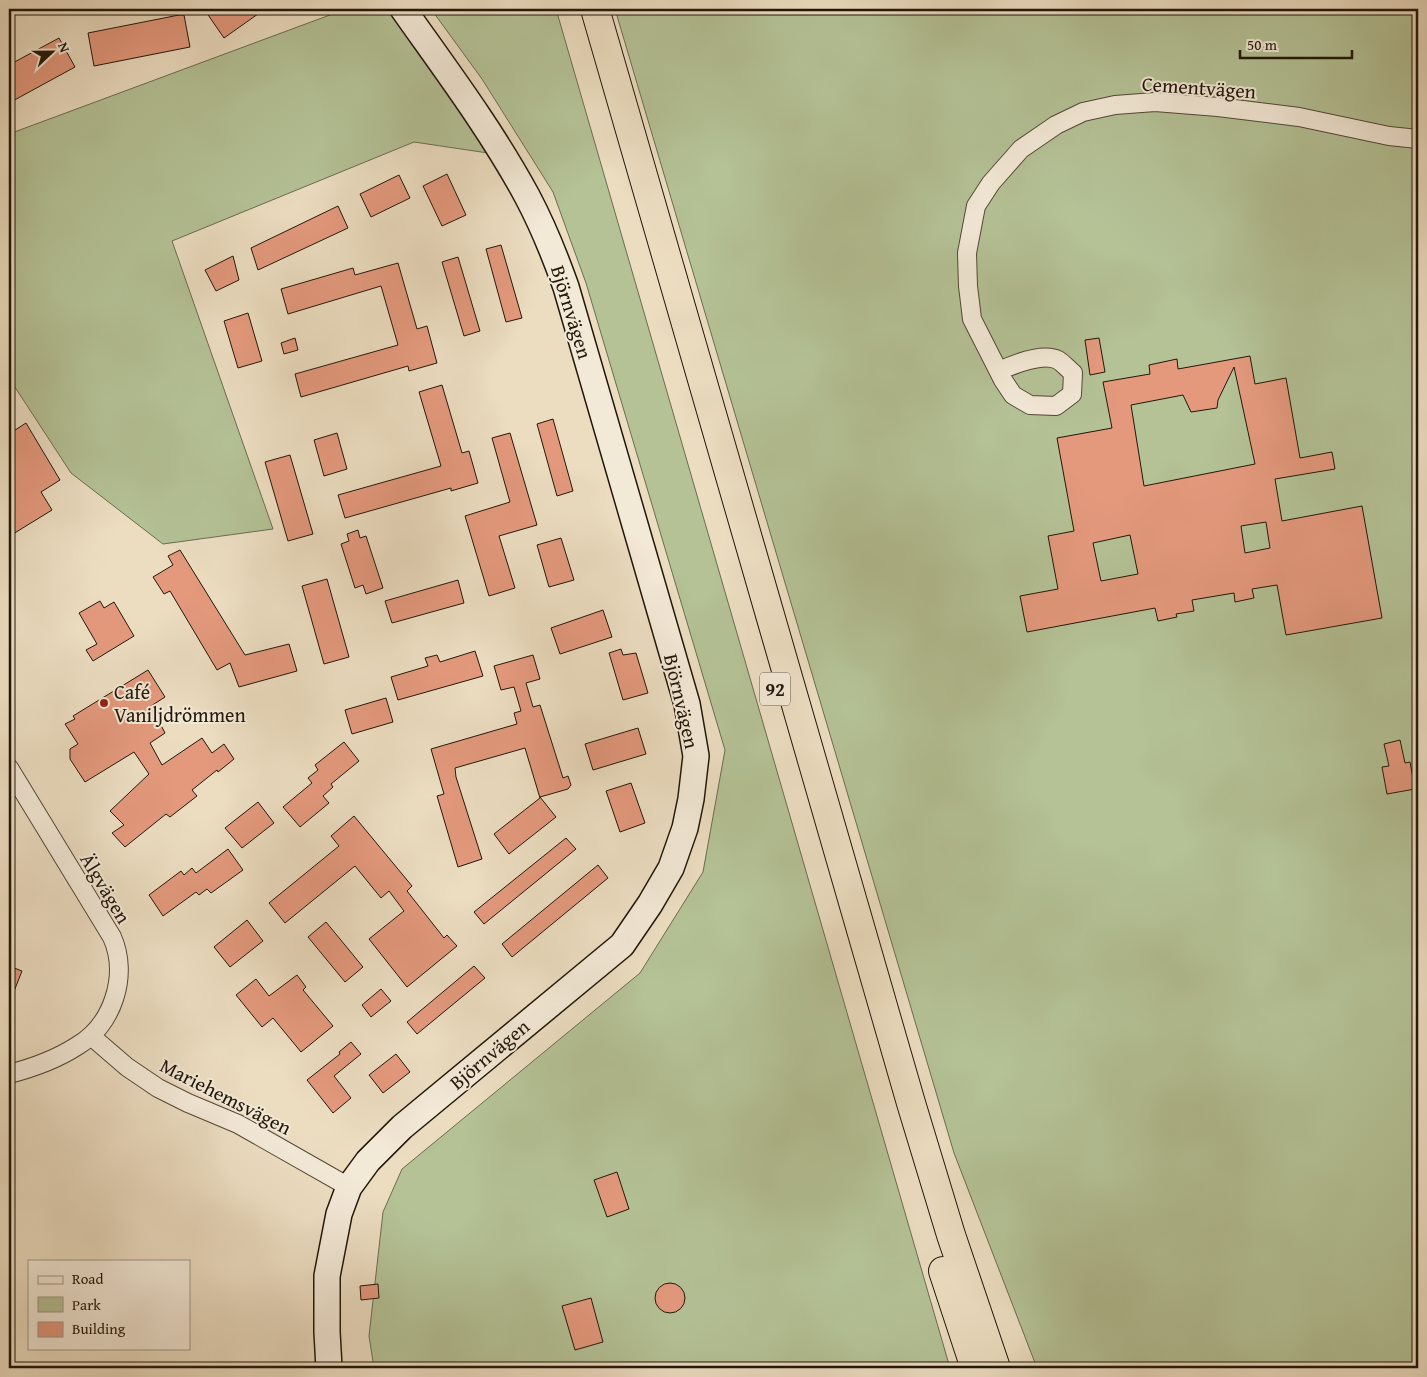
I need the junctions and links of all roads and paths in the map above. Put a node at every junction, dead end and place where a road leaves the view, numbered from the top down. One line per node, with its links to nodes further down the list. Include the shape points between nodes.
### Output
1 (403, 9): 9 (street, Björnvägen, via 503,156 550,243 566,287 687,704 696,756 685,828 671,868 622,945 402,1127 368,1161)
2 (577, 9): 11 (highway, 92, via 945,1277)
3 (596, 9): 12 (highway, 92, via 911,1103 950,1235)
4 (1418, 139): 5 (street, Cementvägen, via 1299,117 1155,102 1115,105 1083,112 1056,125 1021,149 976,206 967,253 972,319)
5 (999, 372)
6 (9, 768): 7 (street, Älgvägen, via 116,948 120,972 116,992)
7 (91, 1036): 8 (street, via 63,1054); 9 (street, Mariehemsvägen, via 158,1088 238,1124)
8 (9, 1074)
9 (349, 1187): 10 (street, Björnvägen, via 339,1214 327,1276)
10 (330, 1368)
11 (975, 1368)
12 (996, 1368)

